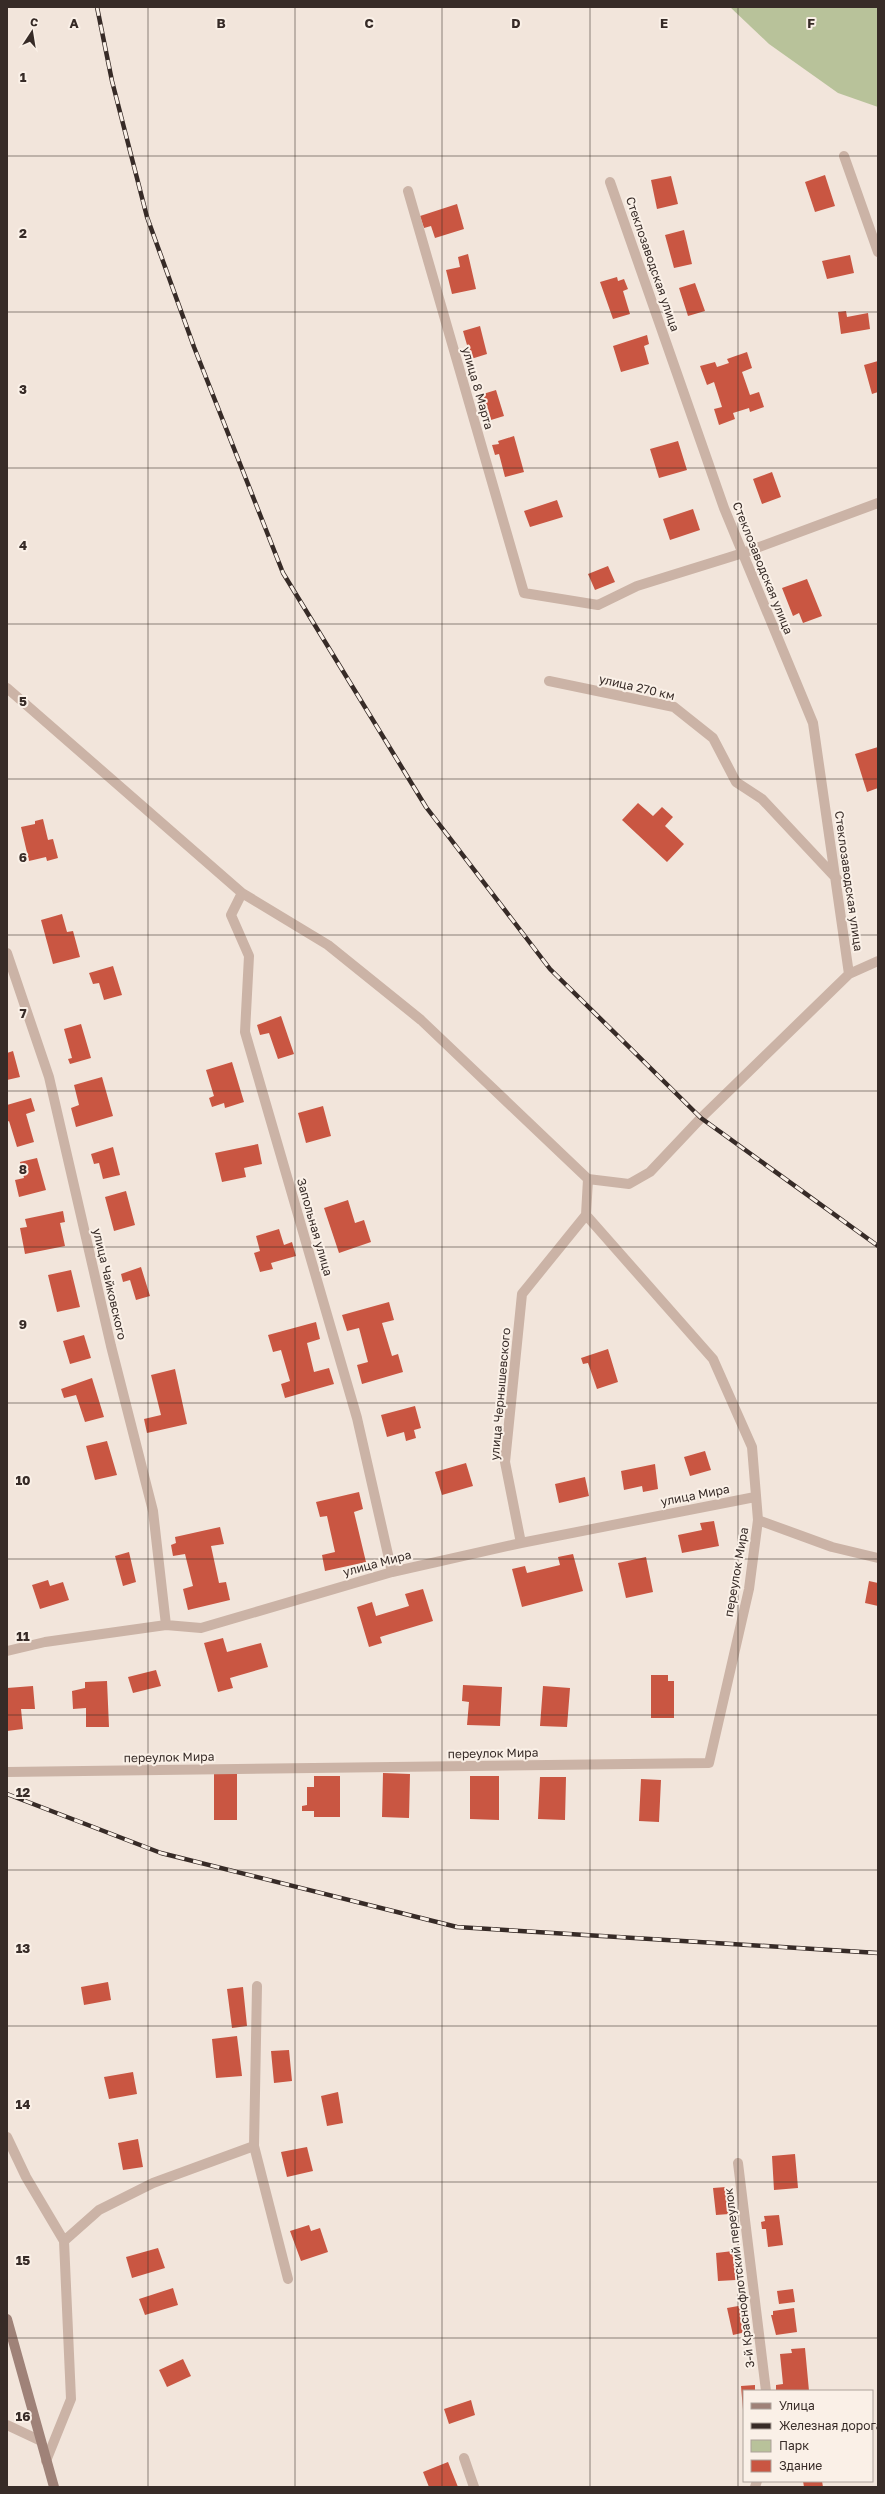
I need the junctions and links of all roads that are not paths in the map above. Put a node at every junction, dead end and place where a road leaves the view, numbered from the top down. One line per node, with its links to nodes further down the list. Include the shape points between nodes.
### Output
1 (844, 156): 4 (street)
2 (610, 182): 6 (street, Стеклозаводская улица, via 724,508)
3 (408, 190): 6 (street, улица 8 Марта, via 524,593 598,605 637,586)
4 (878, 252)
5 (878, 503): 6 (street)
6 (743, 553): 9 (street, Стеклозаводская улица, via 813,724)
7 (549, 681): 9 (street, улица 270 км, via 674,707 713,738 736,782 762,799)
8 (7, 688): 10 (street)
9 (837, 879): 13 (street, Стеклозаводская улица)
10 (242, 893): 14 (street, via 328,945 421,1020); 20 (street, Запольная улица, via 231,915 249,956 245,1032 357,1418)
11 (7, 953): 21 (street, улица Чайковского, via 50,1077 111,1346 153,1512)
12 (878, 961): 13 (street)
13 (849, 974): 14 (street, via 701,1118 650,1172 629,1184)
14 (588, 1179): 15 (street)
15 (586, 1216): 16 (street, переулок Мира, via 713,1359 752,1447); 18 (street, улица Чернышевского, via 522,1294 505,1462)
16 (756, 1497): 17 (street, переулок Мира); 18 (street, улица Мира)
17 (758, 1520): 19 (street, via 832,1547); 23 (street, переулок Мира, via 749,1589 709,1763)
18 (520, 1543): 20 (street, улица Мира)
19 (878, 1558)
20 (392, 1572): 21 (street, улица Мира, via 201,1628)
21 (166, 1625): 22 (street, улица Мира, via 45,1642)
22 (7, 1651)
23 (7, 1772)
24 (257, 1986): 26 (street)
25 (7, 2138): 28 (street, via 26,2177)
26 (254, 2146): 28 (street, via 152,2183 99,2210); 29 (street)
27 (738, 2162): 31 (street, 3-й Краснофлотский переулок)
28 (64, 2241): 35 (street, via 71,2399)
29 (288, 2279)
30 (7, 2319): 33 (main road)
31 (766, 2390)
32 (7, 2425): 33 (street)
33 (39, 2440): 35 (main road)
34 (464, 2458): 37 (street)
35 (46, 2461): 36 (main road)
36 (54, 2487)
37 (474, 2487)

